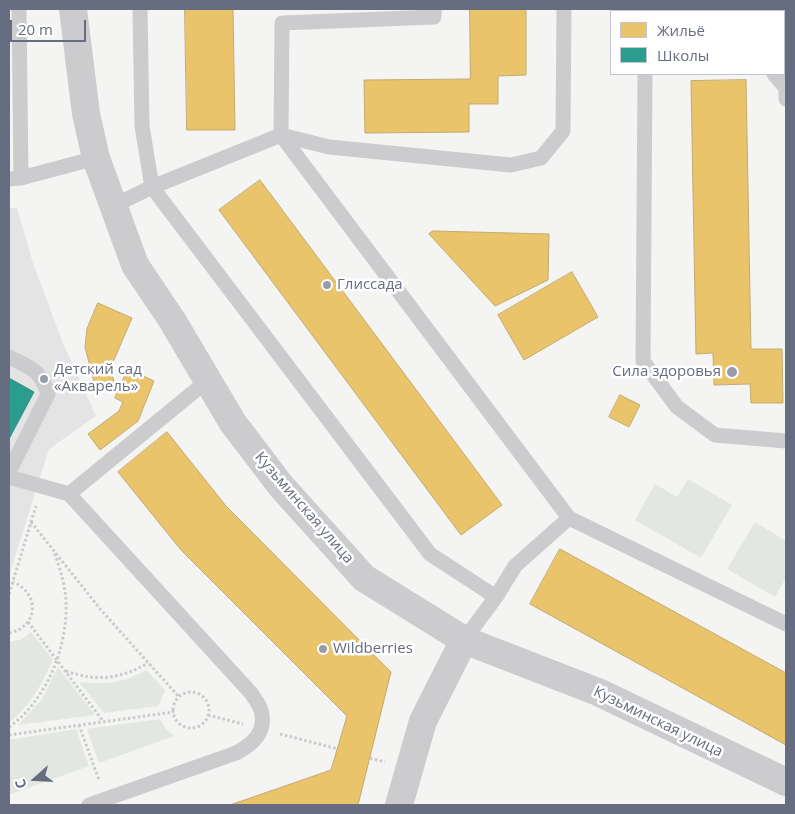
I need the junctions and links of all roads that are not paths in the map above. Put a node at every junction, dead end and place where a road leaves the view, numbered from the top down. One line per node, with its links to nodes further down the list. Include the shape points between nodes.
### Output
1 (19, 9): 11 (lane)
2 (72, 9): 10 (street, Кузьминская улица, via 86,114)
3 (140, 9): 12 (lane, via 142,126)
4 (434, 9): 9 (lane, via 434,18 282,23)
5 (564, 9): 9 (lane, via 563,131 540,158 511,165 329,147)
6 (645, 75): 16 (lane, via 643,361 677,407 715,435)
7 (775, 75): 8 (lane, via 786,88)
8 (786, 99)
9 (281, 135): 12 (lane); 20 (lane)
10 (96, 158): 11 (lane); 13 (street, Кузьминская улица)
11 (15, 179)
12 (152, 188): 13 (lane); 21 (lane, via 430,554)
13 (112, 206): 15 (street, Кузьминская улица, via 135,265)
14 (9, 357): 17 (lane, via 36,371 44,380 48,394)
15 (208, 381): 19 (lane); 23 (street, Кузьминская улица, via 233,423 281,486 364,578)
16 (786, 441)
17 (9, 472)
18 (9, 477): 19 (lane)
19 (69, 494): 25 (lane, via 251,693 261,710 262,728 251,745 236,754)
20 (570, 518): 21 (lane, via 515,566); 22 (lane)
21 (496, 597): 23 (lane)
22 (786, 624)
23 (464, 640): 24 (street, Кузьминская улица, via 598,692); 26 (street, via 423,720)
24 (786, 782)
25 (89, 805)
26 (399, 805)

